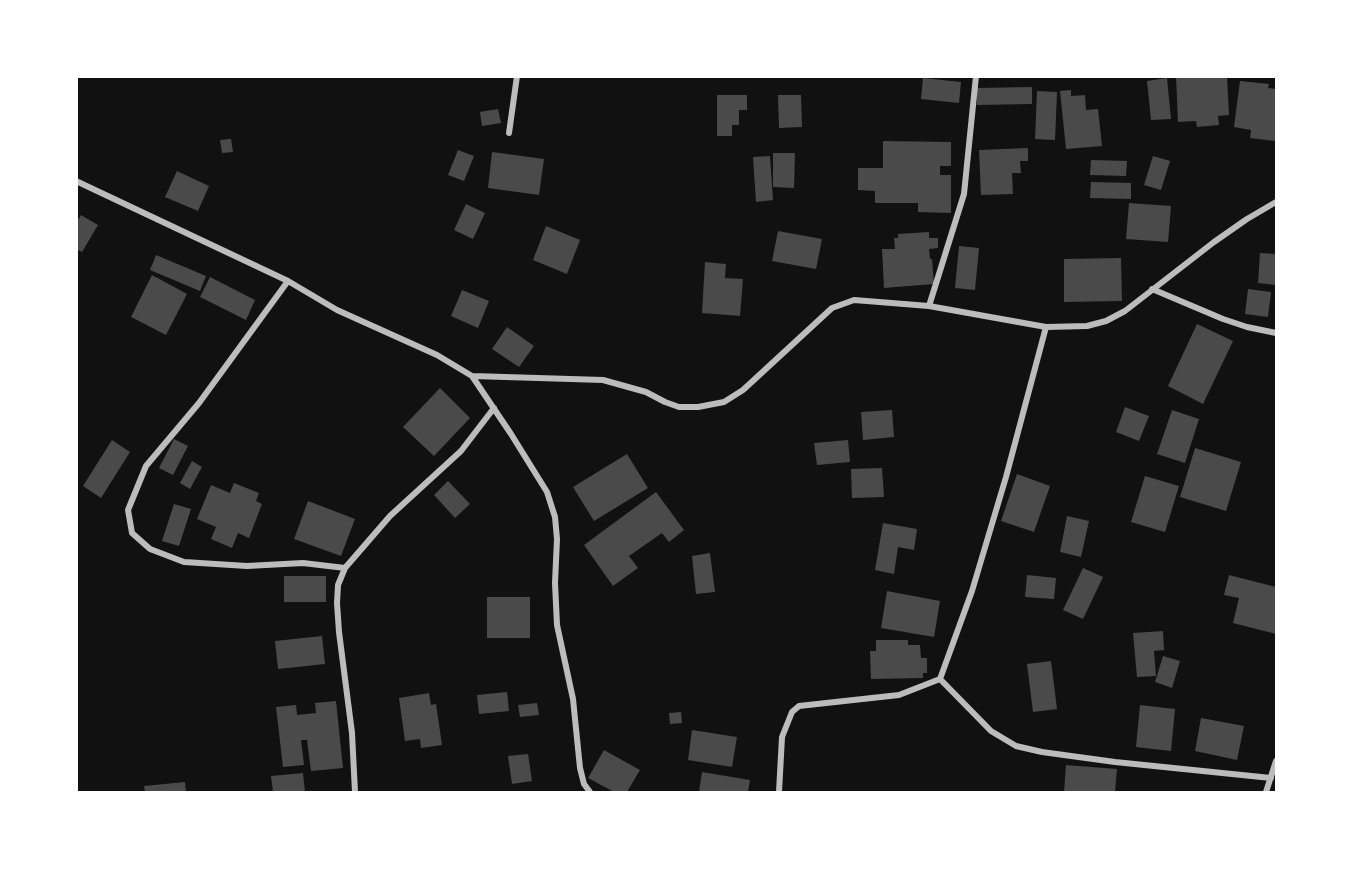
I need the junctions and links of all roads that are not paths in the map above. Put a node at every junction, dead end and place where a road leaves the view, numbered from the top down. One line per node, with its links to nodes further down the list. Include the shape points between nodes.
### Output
1 (517, 76): 3 (street)
2 (976, 76): 8 (street, via 964,194)
3 (509, 133)
4 (76, 180): 6 (street)
5 (1276, 202): 7 (street)
6 (288, 281): 11 (street, via 337,310 437,355); 13 (street, via 199,403 146,465 129,510 132,533 150,549 184,562 247,566 303,563)
7 (1152, 289): 9 (street, via 1106,321 1087,326); 10 (street, via 1231,322)
8 (929, 306): 9 (street); 11 (street, via 854,300 832,308 743,390 724,402 698,407 680,407 603,380)
9 (1046, 327): 14 (street, via 972,591)
10 (1276, 333)
11 (472, 376): 12 (street)
12 (494, 408): 13 (street, via 461,451 390,516); 18 (street, via 547,492 555,517 557,625 573,699 580,768)
13 (345, 568): 17 (street, via 338,585 337,603)
14 (940, 679): 16 (street, via 991,731 1016,746); 19 (street, via 898,694 799,706 792,712 782,737)
15 (1276, 761): 16 (street)
16 (1271, 778): 20 (street)
17 (355, 792)
18 (590, 792)
19 (779, 792)
20 (1266, 792)

